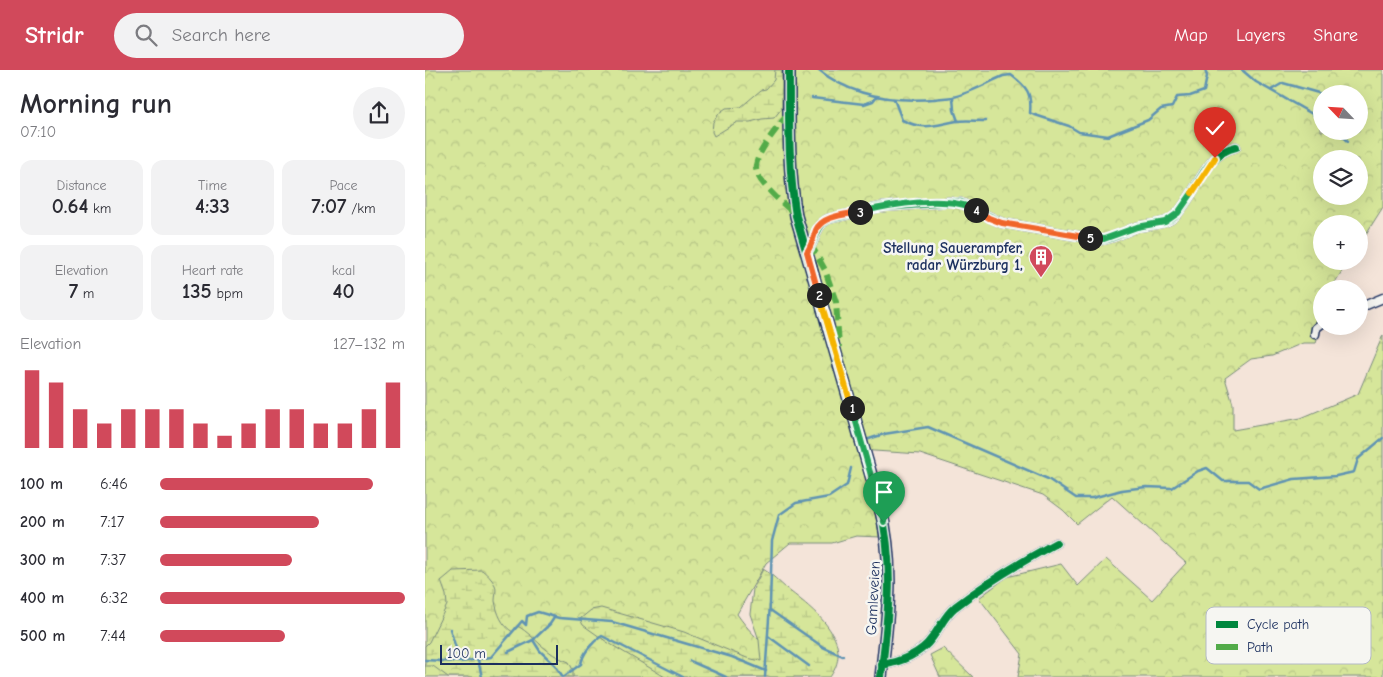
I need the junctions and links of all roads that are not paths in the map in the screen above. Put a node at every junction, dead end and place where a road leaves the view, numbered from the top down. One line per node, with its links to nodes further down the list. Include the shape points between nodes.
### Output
1 (789, 70): 3 (main road, Gamleveien, via 792,191)
2 (1237, 147): 3 (street, via 1225,150 1215,158 1172,218 1104,239 1002,223 961,203 930,203 881,207 828,219 816,230)
3 (807, 252): 7 (main road, Gamleveien, via 884,522 890,573)
4 (1383, 298): 5 (street)
5 (1368, 304)
6 (1056, 543): 7 (street, via 1003,573 953,609 922,649 900,661)
7 (882, 665): 8 (main road, Gamleveien)
8 (881, 677)

